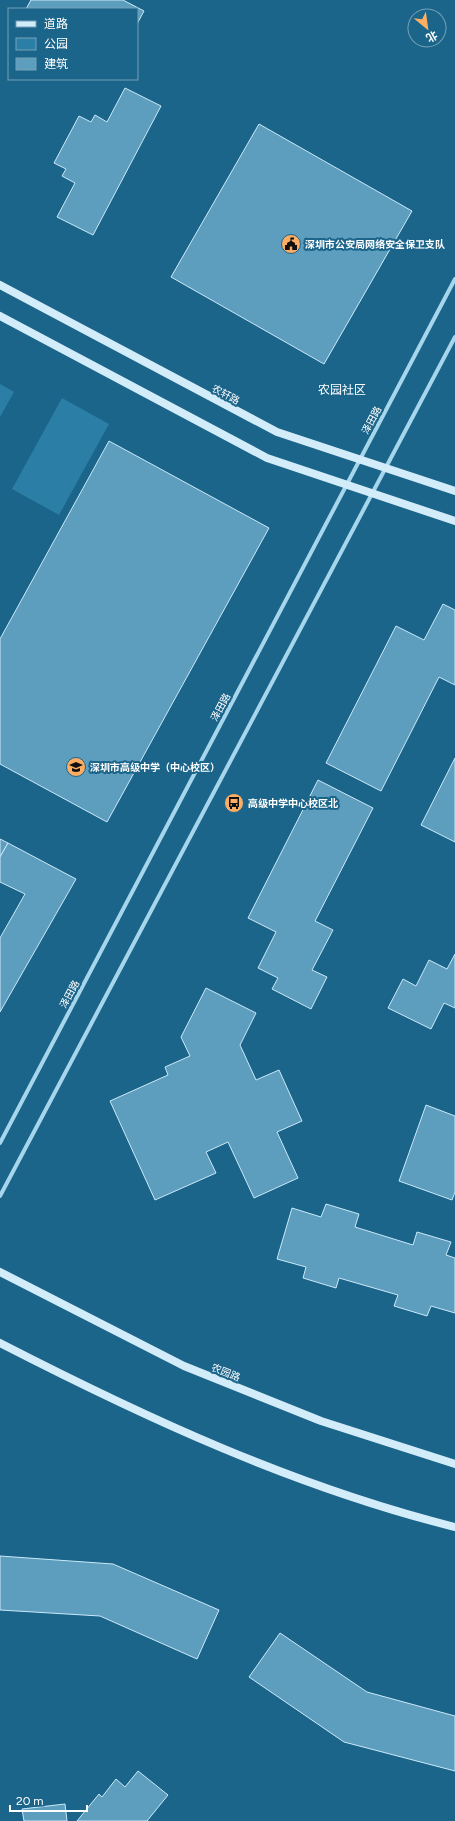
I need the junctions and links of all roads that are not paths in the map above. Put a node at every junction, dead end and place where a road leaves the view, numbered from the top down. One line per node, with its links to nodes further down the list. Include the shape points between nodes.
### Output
1 (455, 279): 5 (street, 泽田路)
2 (0, 285): 5 (street, 农轩路, via 277,432)
3 (0, 316): 7 (street, via 267,458)
4 (455, 337): 6 (street)
5 (360, 459): 6 (street, 农轩路); 7 (street, 泽田路)
6 (386, 468): 8 (street, 农轩路); 9 (street)
7 (347, 484): 9 (street); 11 (street, 泽田路)
8 (455, 491)
9 (372, 493): 10 (street); 12 (street)
10 (455, 521)
11 (0, 1143)
12 (0, 1196)
13 (0, 1272): 15 (street, 农园路, via 184,1366 321,1421)
14 (0, 1343): 16 (street, via 122,1404 218,1447 313,1484 417,1518)
15 (455, 1464)
16 (455, 1527)

